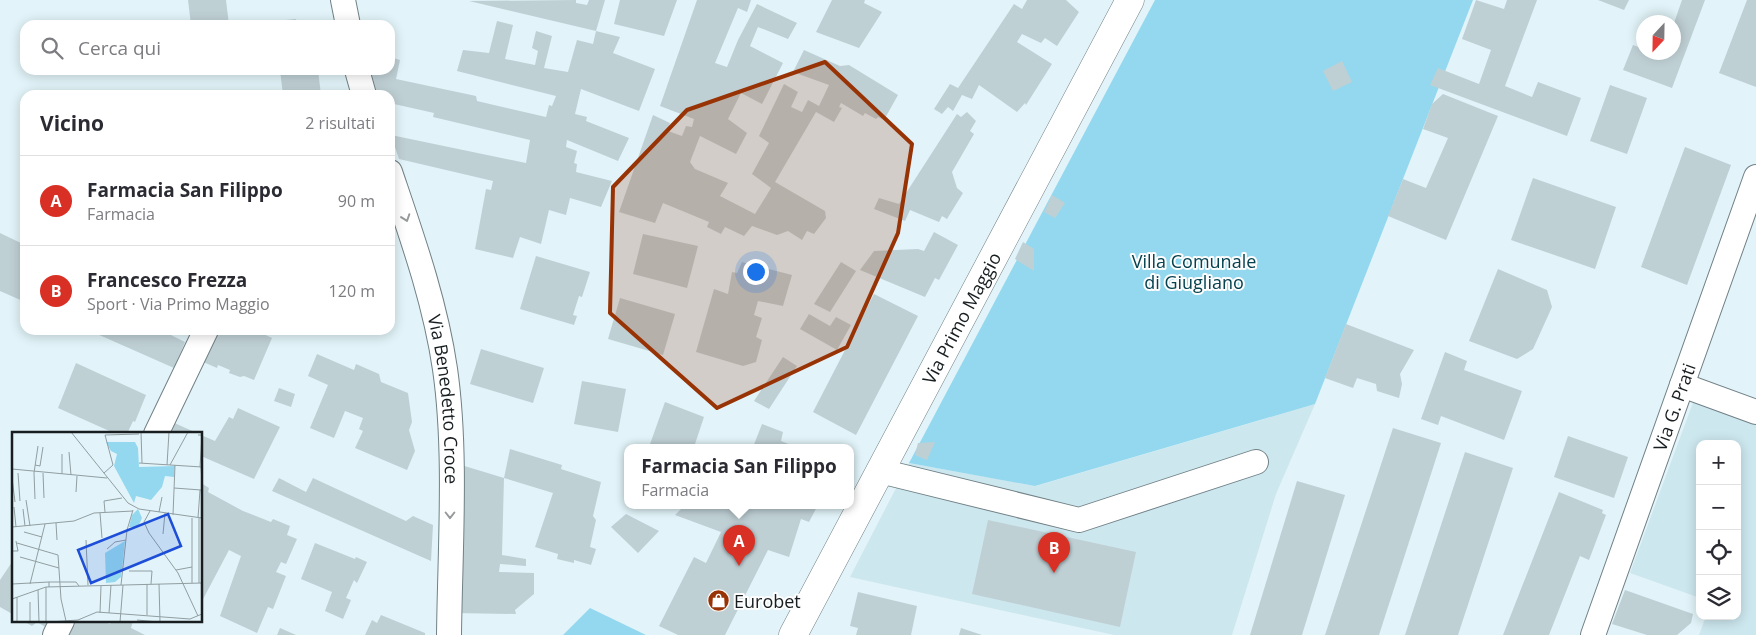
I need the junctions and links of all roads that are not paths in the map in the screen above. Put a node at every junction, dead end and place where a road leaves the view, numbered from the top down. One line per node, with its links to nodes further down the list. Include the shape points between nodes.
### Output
1 (344, 0): 3 (street)
2 (1130, 0): 13 (street, Via Primo Maggio)
3 (347, 20)
4 (358, 75): 5 (street)
5 (363, 90)
6 (1756, 177): 9 (street, Via G. Prati)
7 (395, 187): 16 (street, Via Benedetto Croce, one-way to 16, via 435,311 445,371 451,446)
8 (204, 335): 11 (street)
9 (1682, 385): 10 (street); 18 (street, Via G. Prati)
10 (1756, 412)
11 (157, 432)
12 (1256, 462): 13 (street, via 1079,520)
13 (880, 471): 17 (street, Via Primo Maggio)
14 (62, 622): 15 (street)
15 (55, 635)
16 (449, 635)
17 (793, 635)
18 (1593, 635)

